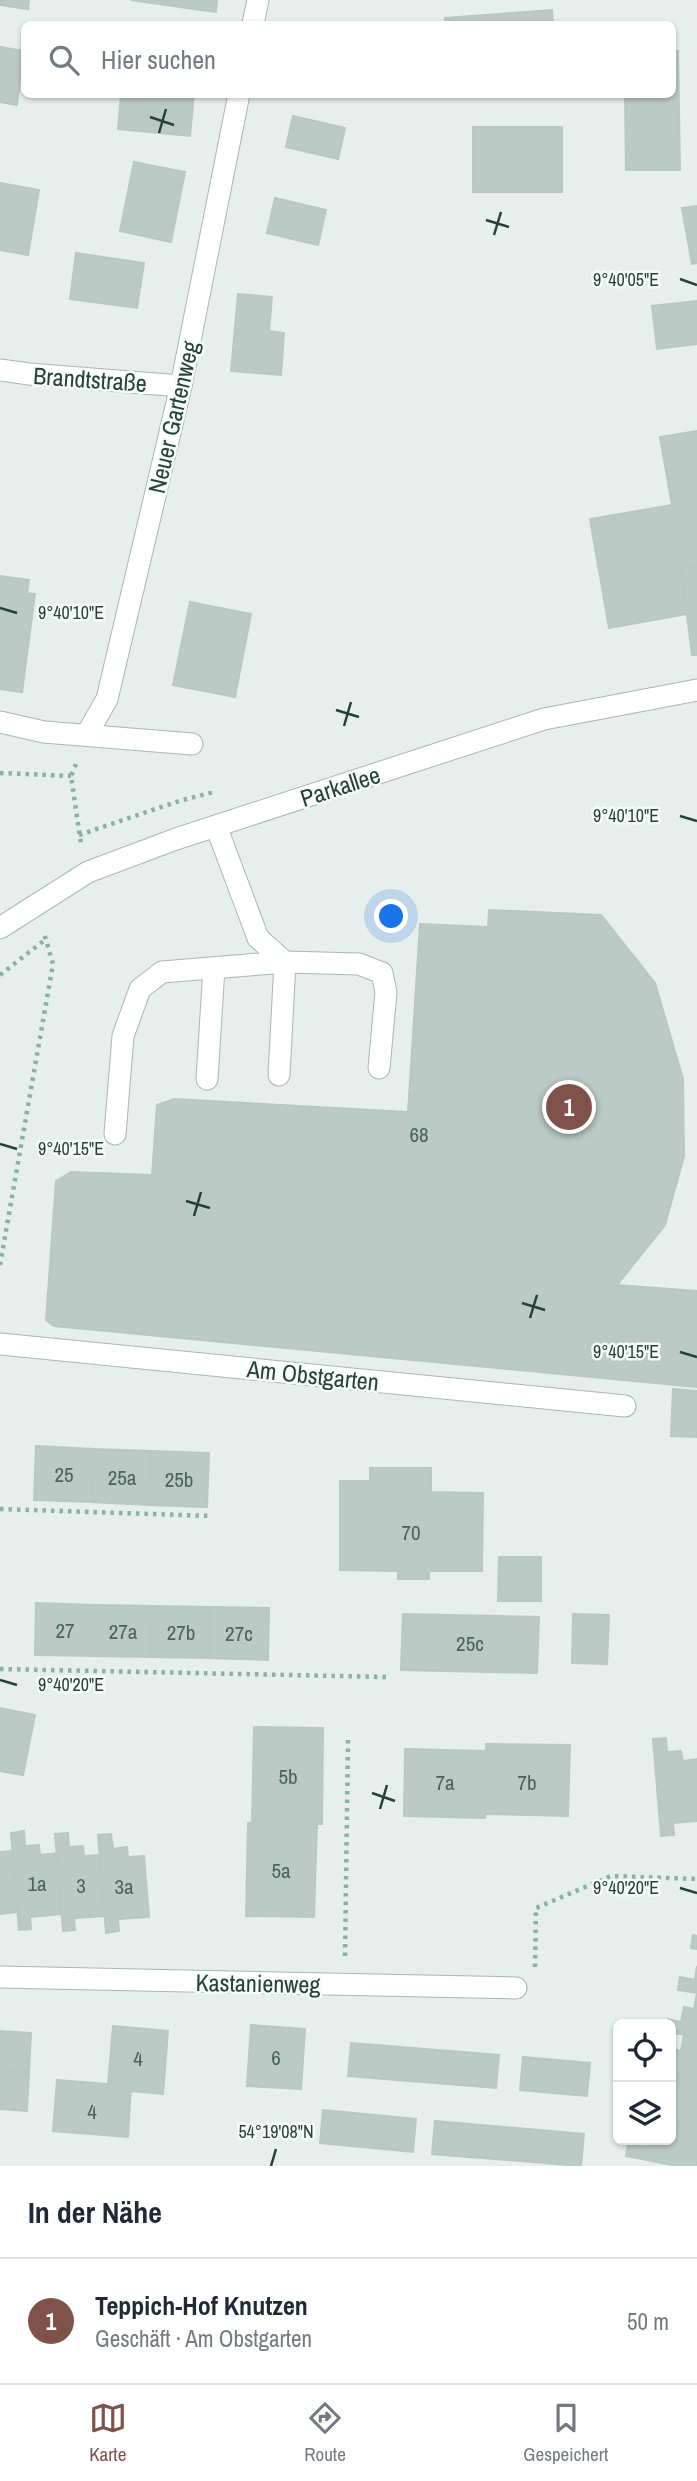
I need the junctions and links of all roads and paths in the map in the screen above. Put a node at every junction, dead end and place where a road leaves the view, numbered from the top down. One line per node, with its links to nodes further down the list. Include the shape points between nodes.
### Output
1 (258, 0): 2 (street)
2 (254, 21)
3 (238, 98): 5 (street, Neuer Gartenweg)
4 (0, 370): 5 (street, Brandtstraße)
5 (181, 386): 8 (street, Neuer Gartenweg, via 107,699)
6 (697, 690): 11 (street, Parkallee, via 544,719)
7 (0, 722): 8 (street, via 44,732)
8 (87, 734): 9 (street)
9 (192, 744)
10 (0, 774): 12 (path, via 71,776)
11 (216, 826): 12 (street, Parkallee); 16 (street, via 258,938)
12 (88, 872): 13 (street, Parkallee)
13 (36, 905): 14 (street, Parkallee); 15 (path)
14 (0, 928)
15 (46, 939): 18 (path); 23 (path, via 53,964)
16 (285, 962): 17 (street); 19 (street, via 359,964 382,973 386,992); 20 (street)
17 (214, 968): 21 (street); 22 (street, via 162,972 140,989 123,1036)
18 (0, 975)
19 (379, 1068)
20 (279, 1075)
21 (207, 1079)
22 (115, 1134)
23 (0, 1265)
24 (0, 1344): 25 (street, Am Obstgarten)
25 (625, 1406)
26 (0, 1508): 27 (path)
27 (212, 1516)
28 (0, 1669): 29 (path)
29 (386, 1677)
30 (348, 1737): 33 (path)
31 (697, 1879): 34 (path, via 611,1876 537,1908 534,1989)
32 (0, 1977): 33 (street, Kastanienweg)
33 (344, 1985): 34 (street, Kastanienweg)
34 (516, 1989)

